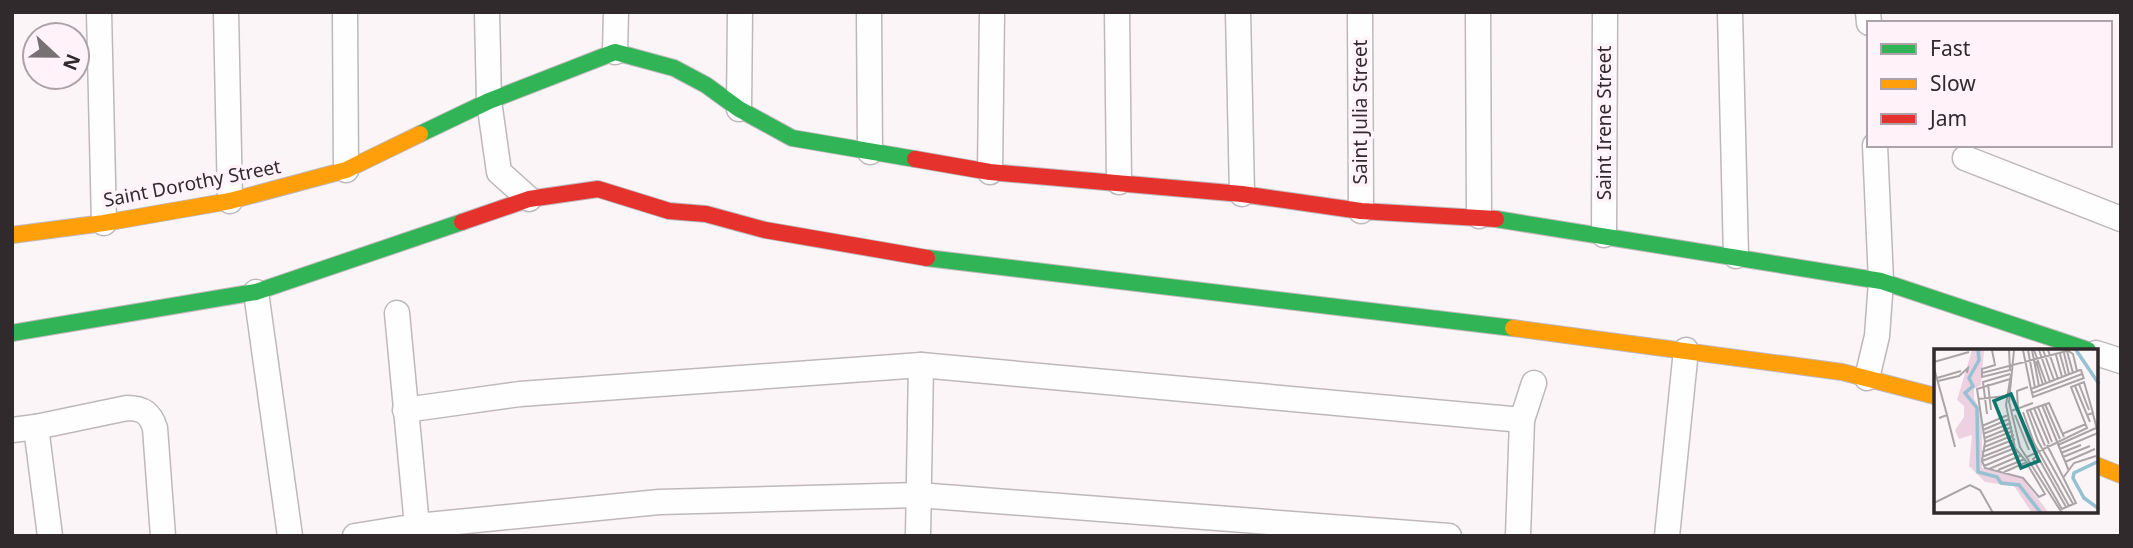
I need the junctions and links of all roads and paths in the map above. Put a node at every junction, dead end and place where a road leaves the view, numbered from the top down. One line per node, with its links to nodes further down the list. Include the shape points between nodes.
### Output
1 (99, 12): 30 (street)
2 (226, 12): 26 (street)
3 (345, 12): 21 (street)
4 (487, 12): 16 (street)
5 (616, 12): 15 (street)
6 (740, 12): 17 (street)
7 (869, 12): 19 (street)
8 (992, 12): 22 (street)
9 (1118, 12): 23 (street)
10 (1238, 12): 24 (street)
11 (1360, 12): 27 (street, Saint Julia Street)
12 (1478, 12): 28 (street)
13 (1605, 12): 31 (street, Saint Irene Street)
14 (1730, 12): 33 (street)
15 (615, 52): 16 (street, Saint Dorothy Street); 17 (street, via 674,68)
16 (489, 101): 21 (street, Saint Dorothy Street); 25 (street, via 499,172)
17 (739, 109): 19 (street, via 792,138)
18 (1875, 147): 34 (street)
19 (870, 152): 22 (street)
20 (1965, 159): 29 (street)
21 (346, 170): 26 (street, Saint Dorothy Street)
22 (990, 172): 23 (street)
23 (1119, 182): 24 (street)
24 (1242, 194): 27 (street)
25 (528, 199): 35 (street); 38 (street, via 598,189 668,211 706,214 765,230 922,257)
26 (230, 201): 30 (street, Saint Dorothy Street)
27 (1361, 211): 28 (street)
28 (1479, 216): 31 (street)
29 (2121, 219)
30 (104, 223): 32 (street, Saint Dorothy Street)
31 (1604, 234): 33 (street)
32 (12, 235)
33 (1735, 256): 34 (street)
34 (1881, 281): 39 (street); 43 (street, via 1877,336)
35 (256, 292): 37 (street); 55 (street)
36 (397, 313): 46 (street)
37 (12, 333)
38 (1686, 349): 43 (street); 60 (street)
39 (2085, 349)
40 (2098, 354): 41 (street)
41 (2121, 361)
42 (921, 365): 46 (street, via 520,394); 47 (street); 51 (street)
43 (1867, 378): 45 (street)
44 (1534, 383): 47 (street)
45 (1934, 396)
46 (405, 411): 52 (street)
47 (1522, 420): 59 (street)
48 (24, 429): 53 (street); 54 (street, via 127,408 146,411 155,429)
49 (2098, 466): 50 (street)
50 (2121, 475)
51 (918, 495): 52 (street, via 659,502); 57 (street); 58 (street)
52 (417, 526): 56 (street)
53 (50, 536)
54 (163, 536)
55 (290, 536)
56 (355, 536)
57 (918, 536)
58 (1449, 536)
59 (1518, 536)
60 (1667, 536)

